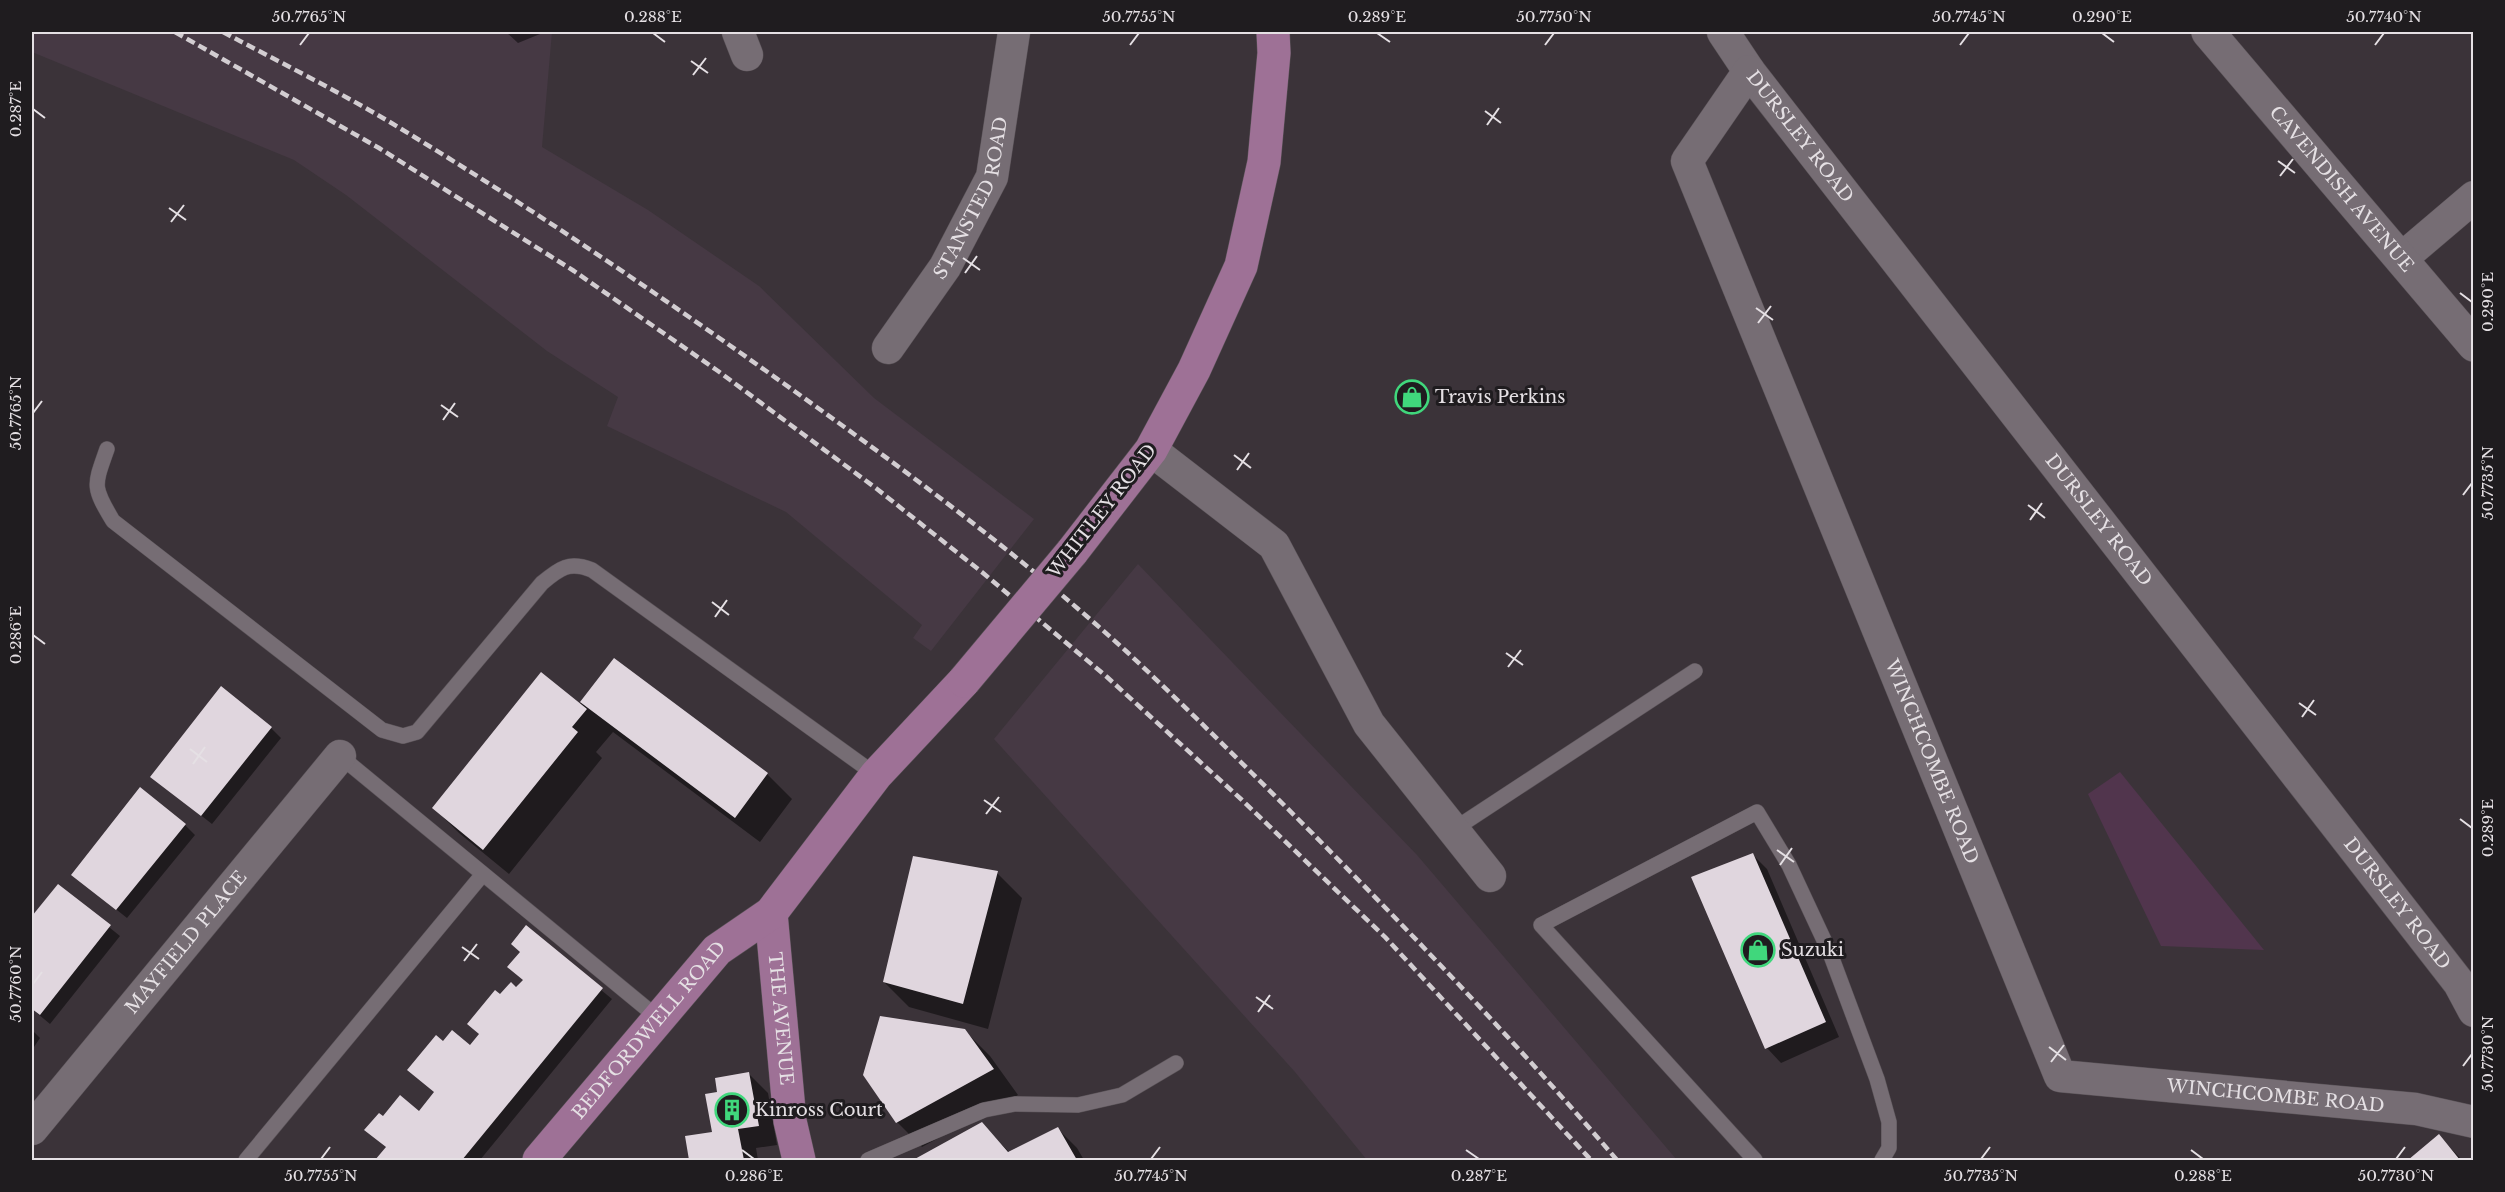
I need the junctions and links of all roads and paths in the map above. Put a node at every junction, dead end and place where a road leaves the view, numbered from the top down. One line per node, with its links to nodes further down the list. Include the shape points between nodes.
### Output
1 (1273, 32): 11 (main road, WHITLEY ROAD, via 1264,162 1241,266 1194,370)
2 (1723, 32): 5 (street, DURSLEY ROAD)
3 (2208, 32): 7 (street, CAVENDISH AVENUE)
4 (1014, 34): 9 (street, STANSTED ROAD, via 992,177 945,267)
5 (1749, 71): 19 (street, DURSLEY ROAD, via 2459,983); 22 (street, WINCHCOMBE ROAD, via 1687,161 2060,1076 2416,1109)
6 (2474, 197): 7 (street)
7 (2402, 259): 8 (street, CAVENDISH AVENUE)
8 (2474, 345)
9 (888, 348)
10 (107, 449): 14 (lane, via 96,482 100,500 113,521 382,730 403,736 417,732 542,583 557,570 577,564 592,570)
11 (1151, 450): 14 (main road, WHITLEY ROAD, bridge, via 964,681); 15 (street, via 1274,546 1369,724)
12 (1695, 671): 15 (lane)
13 (340, 756): 16 (lane); 23 (street, MAYFIELD PLACE)
14 (876, 775): 18 (main road, WHITLEY ROAD)
15 (1453, 830): 17 (street)
16 (483, 874): 20 (lane); 24 (lane)
17 (1490, 876)
18 (771, 913): 20 (main road, BEDFORDWELL ROAD, via 717,950); 26 (main road, THE AVENUE, via 790,1121)
19 (2474, 1011)
20 (658, 1018): 25 (main road, BEDFORDWELL ROAD)
21 (1176, 1063): 27 (lane, via 1122,1095 1078,1104 1015,1104 984,1110)
22 (2474, 1122)
23 (32, 1129)
24 (246, 1161)
25 (539, 1161)
26 (799, 1161)
27 (868, 1161)
28 (1755, 1161): 29 (lane, via 1541,924 1757,812 1790,865 1825,943 1876,1079 1889,1122 1889,1148)
29 (1882, 1161)

